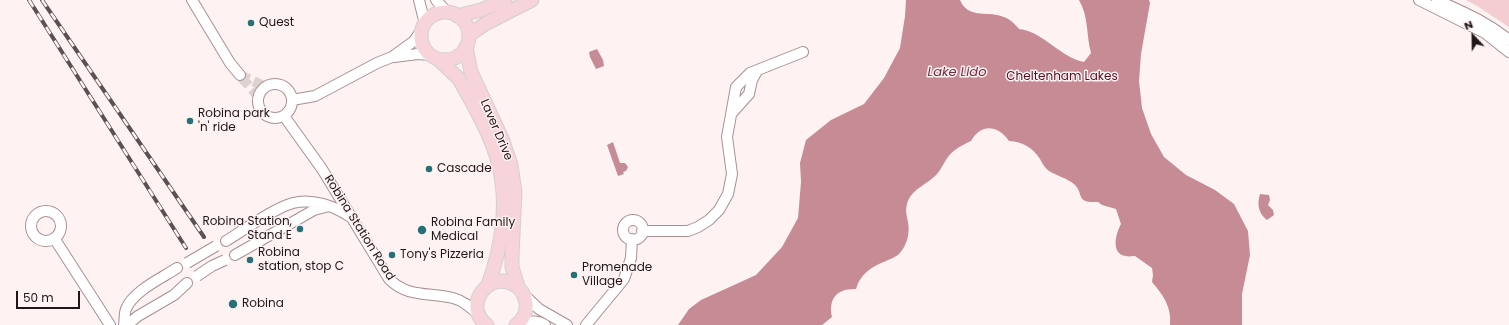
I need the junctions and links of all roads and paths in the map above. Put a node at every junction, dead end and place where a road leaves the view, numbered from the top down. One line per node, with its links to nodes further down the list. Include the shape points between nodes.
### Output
1 (192, 0): 17 (street)
2 (419, 0): 9 (street)
3 (436, 0): 8 (street)
4 (505, 0): 8 (main road, via 481,10)
5 (532, 0): 11 (main road, via 485,24)
6 (1419, 0): 13 (street, via 1485,33)
7 (1437, 0): 10 (street, via 1477,18)
8 (452, 14): 9 (main road, via 434,15); 11 (main road, via 464,21 468,28)
9 (424, 26): 14 (street, via 414,41); 15 (main road, via 422,43)
10 (1509, 40)
11 (468, 41): 15 (main road, via 463,52 452,59); 37 (main road, Laver Drive, via 471,72 503,141 511,165 514,192 512,267)
12 (803, 52): 16 (street)
13 (1509, 52)
14 (392, 57): 15 (street, via 418,54); 19 (street)
15 (435, 57): 36 (main road, Laver Drive, via 459,79 493,145 498,163 503,196 500,245)
16 (757, 71): 21 (street, via 749,94); 21 (street, via 745,77 736,87)
17 (240, 75)
18 (288, 90): 19 (street); 20 (street); 22 (street, via 273,84 266,87 259,97 263,113 271,118)
19 (315, 96): 20 (street)
20 (292, 100): 22 (street, via 291,108)
21 (732, 114): 25 (street, via 728,137 732,174 728,194 719,210 709,220 688,231)
22 (284, 116): 24 (street, Robina Station Road, via 322,169)
23 (328, 206): 24 (street); 28 (street, via 311,202 294,203); 30 (street, via 314,210)
24 (349, 216): 38 (street, Robina Station Road, via 389,278 399,288 454,298 469,306)
25 (642, 231): 27 (street, via 638,238); 27 (street, via 639,222 627,222 623,232 626,238)
26 (54, 238): 41 (street)
27 (632, 239): 44 (street, via 631,258 624,279)
28 (226, 241)
29 (216, 246): 32 (street, bridge)
30 (235, 255)
31 (225, 260): 34 (street, bridge)
32 (187, 263)
33 (177, 268): 39 (street, via 132,299 126,311)
34 (197, 276)
35 (187, 283): 39 (street, via 174,295)
36 (488, 285): 37 (main road, via 503,281 511,283); 38 (main road, Laver Drive, via 477,303)
37 (521, 292): 40 (main road, Laver Drive, via 526,308 523,319); 43 (street, via 538,309)
38 (484, 322)
39 (128, 323)
40 (518, 324): 42 (street, via 533,321)
41 (110, 325)
42 (545, 325)
43 (567, 325)
44 (586, 325)

